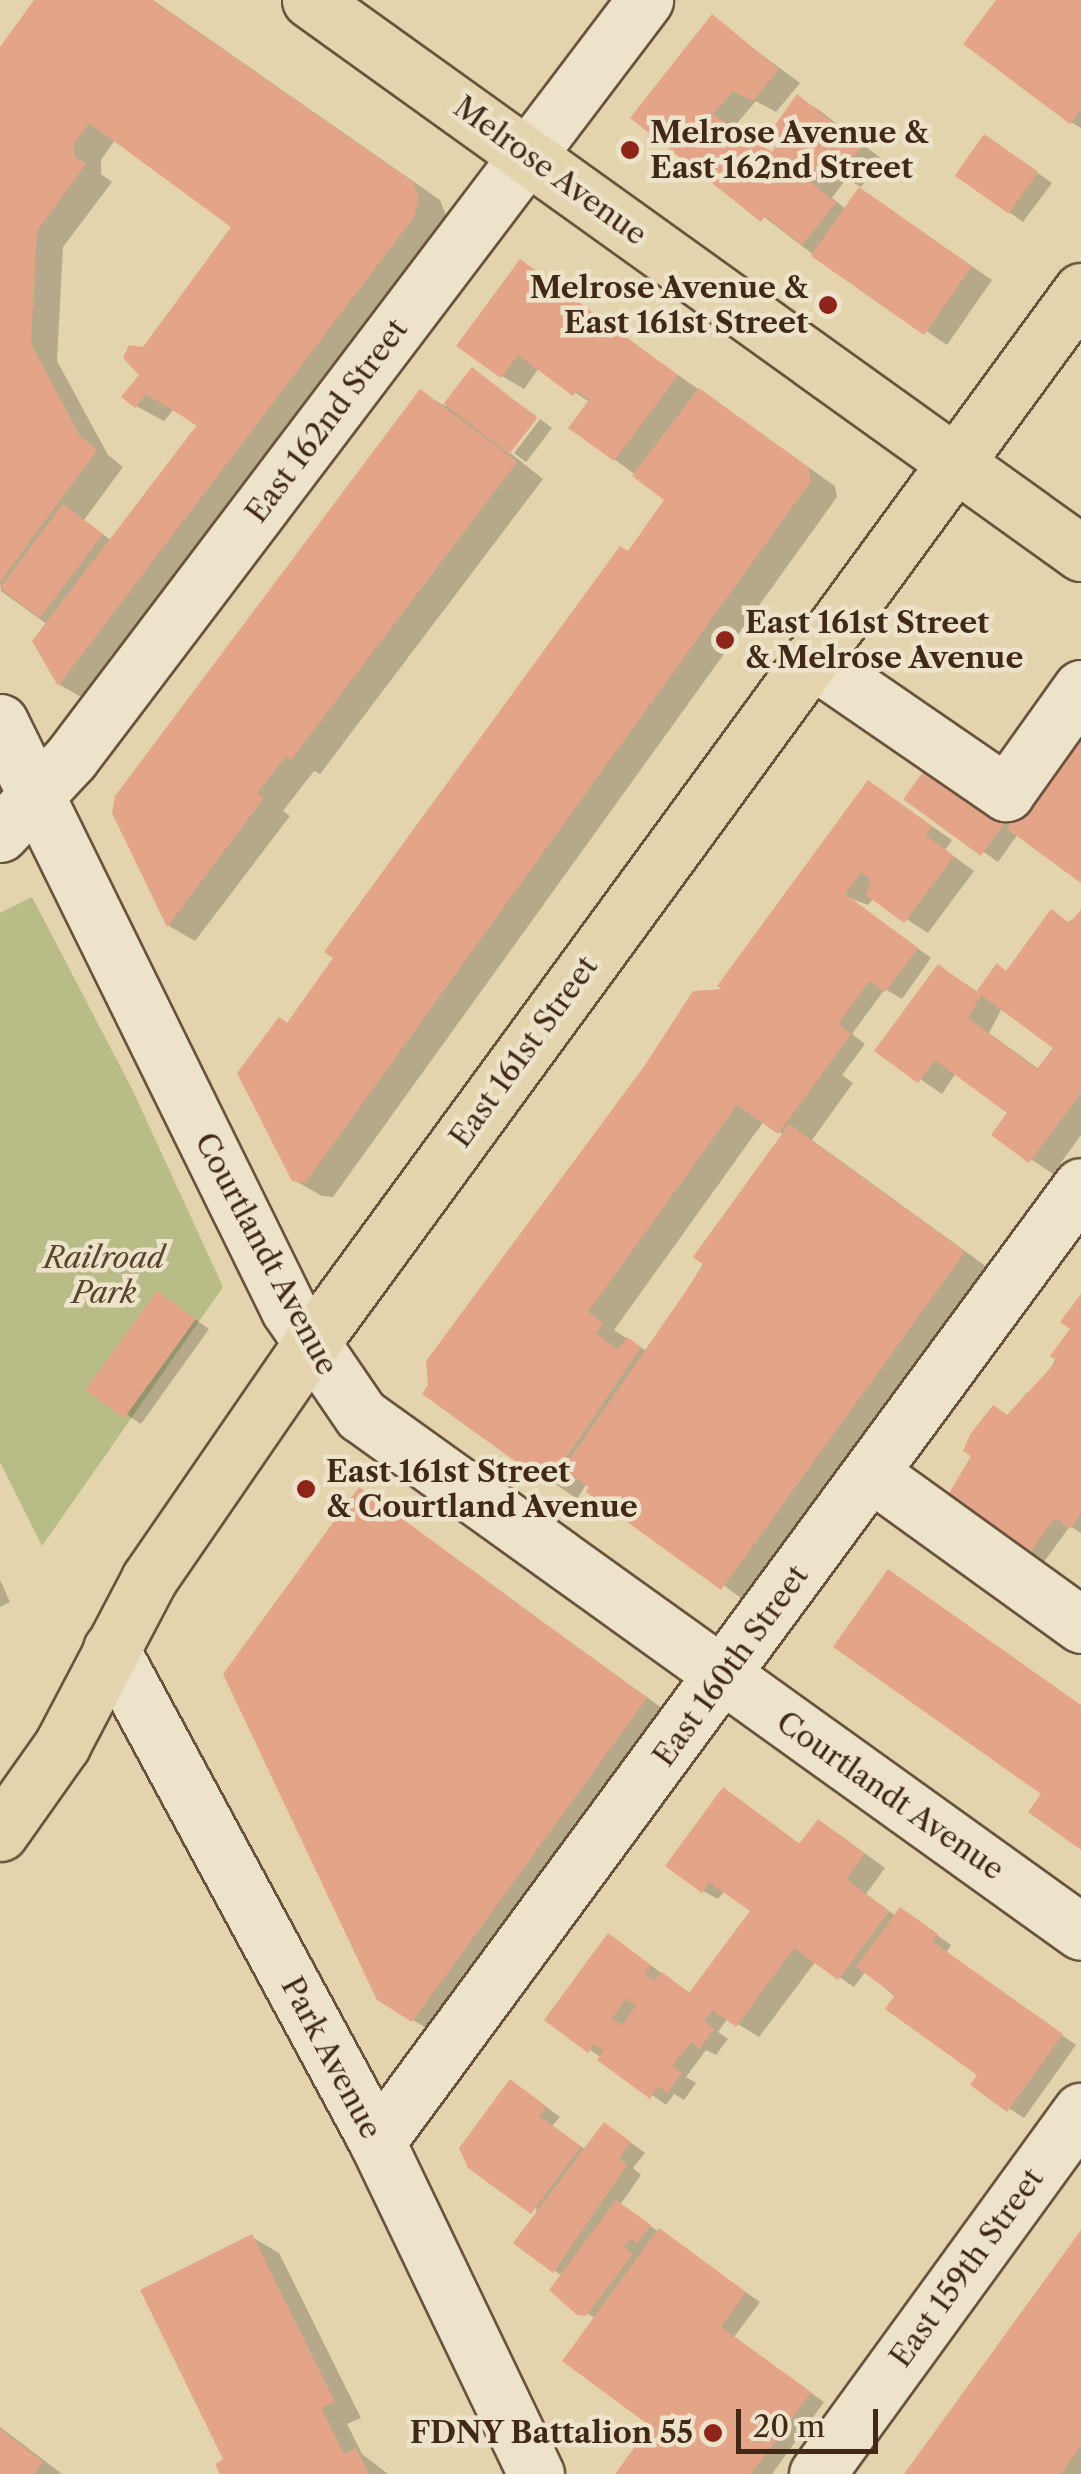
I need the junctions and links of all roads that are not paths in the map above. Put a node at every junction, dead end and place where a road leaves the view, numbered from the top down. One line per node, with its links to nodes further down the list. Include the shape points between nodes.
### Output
1 (310, 0): 3 (main road, Melrose Avenue)
2 (645, 0): 3 (street, East 162nd Street)
3 (530, 154): 5 (main road, Melrose Avenue); 10 (street, East 162nd Street)
4 (1081, 291): 5 (main road, East 161st Street)
5 (952, 466): 6 (main road, Melrose Avenue); 7 (main road, East 161st Street)
6 (1081, 553)
7 (812, 658): 8 (street, via 1006,793); 12 (main road, East 161st Street)
8 (1081, 688)
9 (0, 722): 10 (street, Courtlandt Avenue)
10 (18, 817): 12 (street, Courtlandt Avenue)
11 (1081, 1186): 13 (street, East 160th Street)
12 (310, 1345): 15 (main road, East 161st Street, via 149,1579); 16 (street, Courtlandt Avenue, via 361,1415)
13 (872, 1474): 14 (street); 16 (street, East 160th Street)
14 (1081, 1625)
15 (111, 1649): 17 (main road, East 161st Street, via 62,1745); 20 (street, Park Avenue)
16 (724, 1678): 18 (street, Courtlandt Avenue); 20 (street, East 160th Street)
17 (0, 1833)
18 (1081, 1932)
19 (1081, 2111): 22 (street, East 159th Street)
20 (377, 2142): 21 (street, Park Avenue)
21 (536, 2474)
22 (817, 2474)

